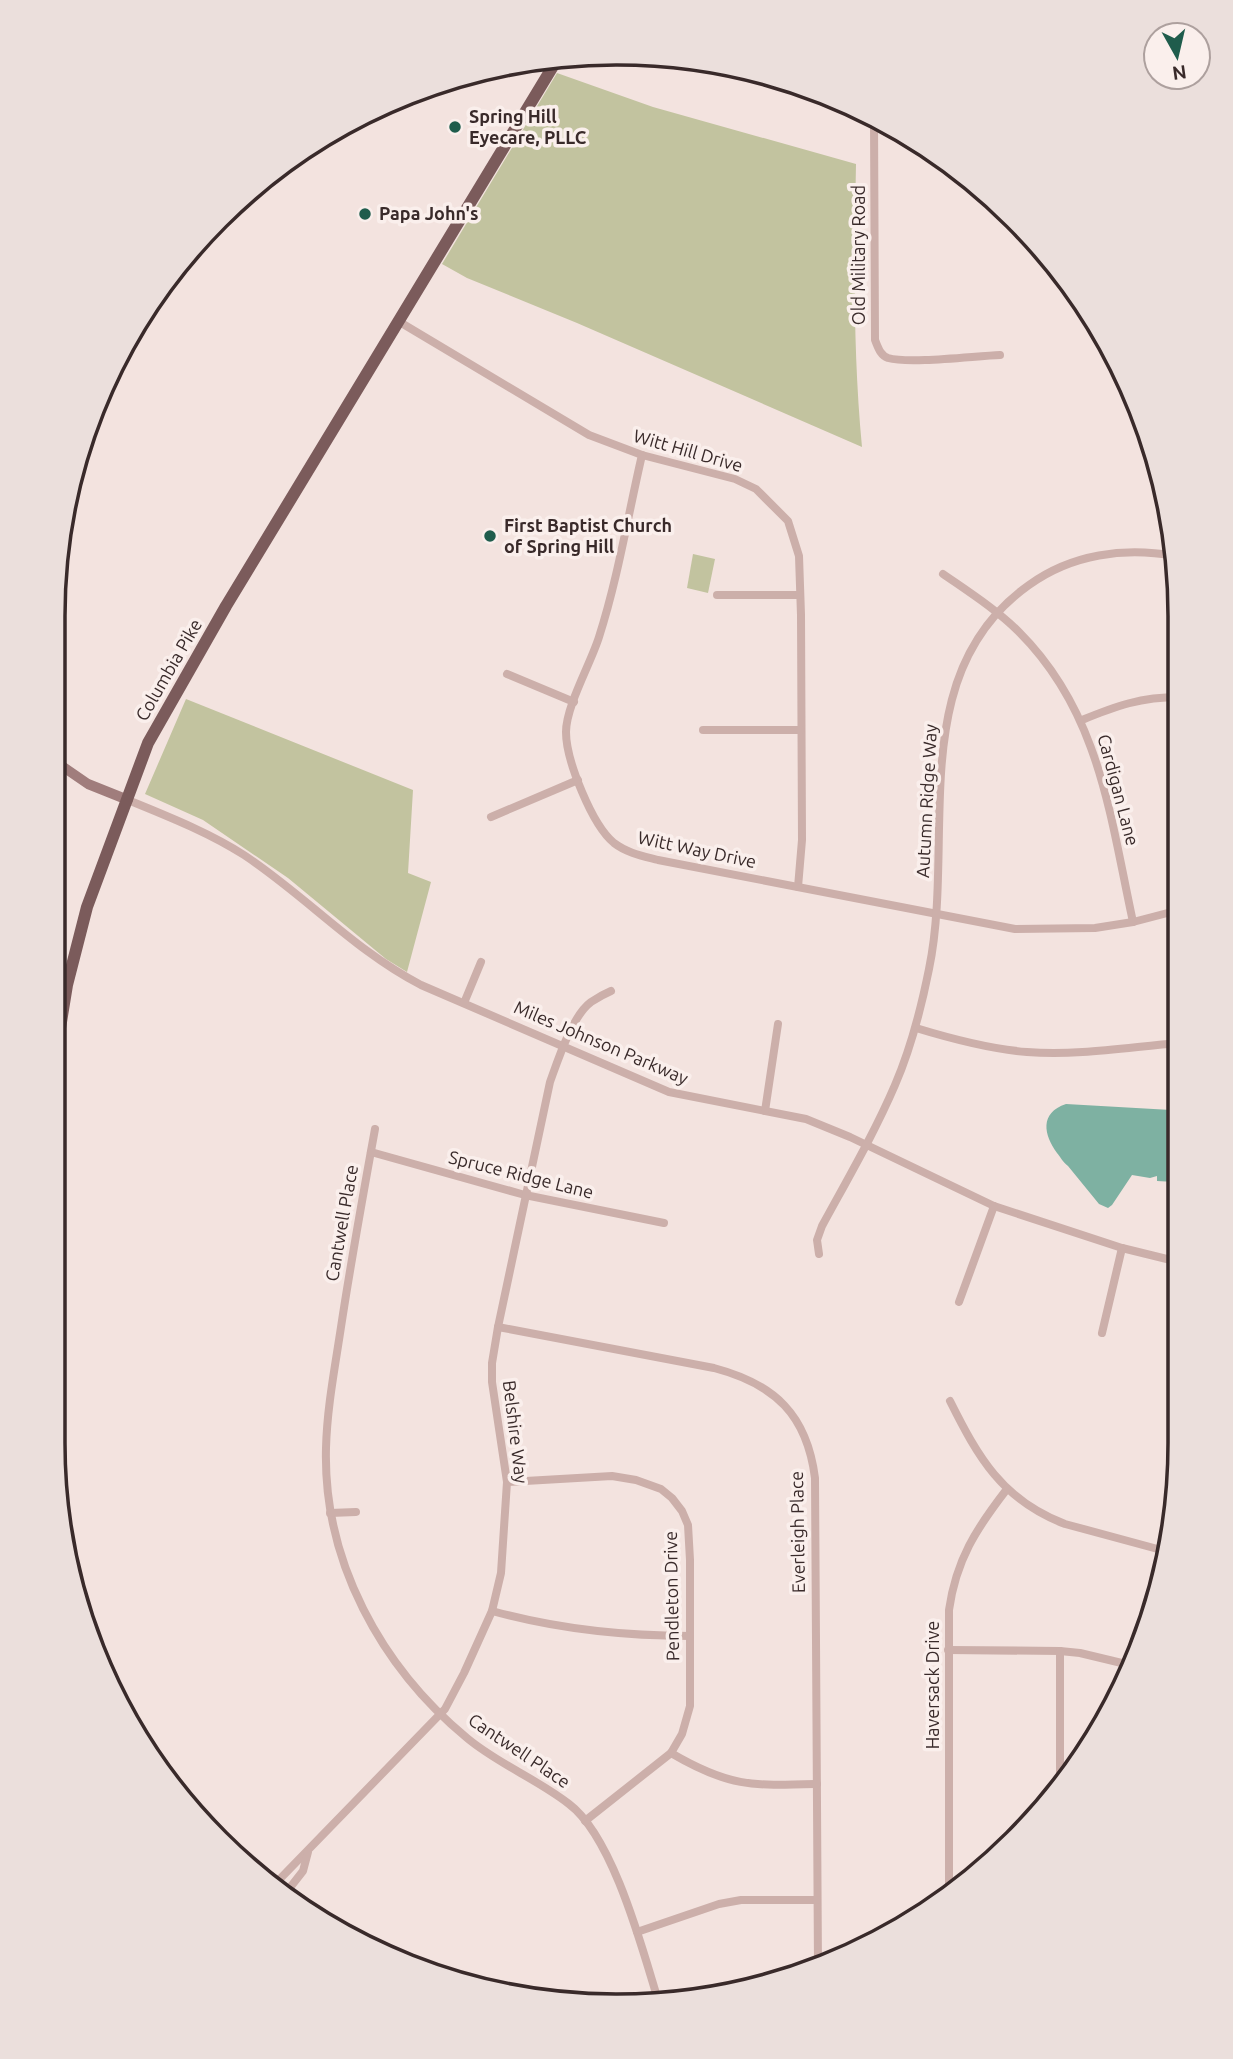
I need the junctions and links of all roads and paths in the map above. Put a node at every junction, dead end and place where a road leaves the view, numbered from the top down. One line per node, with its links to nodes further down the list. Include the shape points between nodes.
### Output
1 (552, 68): 3 (main road, Columbia Pike)
2 (874, 129): 4 (street, Old Military Road, via 875,340 879,350 888,358 910,359)
3 (398, 321): 5 (street, Witt Hill Drive, via 589,435); 19 (main road, Columbia Pike, via 148,743)
4 (1000, 355)
5 (642, 455): 9 (street, Witt Hill Drive, via 735,479 756,489 791,527 799,556); 13 (street, Witt Way Drive, via 599,637)
6 (1165, 555): 10 (street, Autumn Ridge Way, via 1120,552 1069,564 1035,581)
7 (943, 574): 10 (street, Cardigan Lane)
8 (717, 595): 9 (street)
9 (800, 595): 16 (street, Witt Hill Drive)
10 (997, 612): 14 (street, Cardigan Lane, via 1045,661); 23 (street, Autumn Ridge Way, via 973,644 956,680 943,738)
11 (507, 674): 13 (street)
12 (1168, 697): 14 (street, via 1129,701)
13 (575, 702): 18 (street, Witt Way Drive, via 566,734)
14 (1082, 720): 24 (street, Cardigan Lane, via 1100,769)
15 (703, 730): 16 (street)
16 (801, 730): 21 (street, Witt Hill Drive)
17 (65, 768): 19 (main road, via 88,784)
18 (578, 780): 20 (street); 21 (street, Witt Way Drive, via 601,828 625,850)
19 (128, 800): 27 (main road, Columbia Pike, via 86,907); 28 (street, Miles Johnson Parkway, via 244,855 392,970)
20 (491, 817)
21 (798, 887): 23 (street, Witt Way Drive)
22 (1168, 913): 24 (street, Witt Way Drive)
23 (936, 915): 24 (street, Witt Way Drive, via 1034,930); 30 (street, Autumn Ridge Way)
24 (1133, 922)
25 (481, 961): 28 (street)
26 (611, 991): 32 (street, Belshire Way, via 589,1003)
27 (65, 997)
28 (464, 1003): 32 (street, Miles Johnson Parkway)
29 (778, 1024): 33 (street)
30 (916, 1028): 31 (street, via 1028,1052); 35 (street, Autumn Ridge Way)
31 (1168, 1044)
32 (564, 1045): 33 (street, Miles Johnson Parkway, via 669,1093); 37 (street, Belshire Way, via 544,1101)
33 (765, 1111): 35 (street, Miles Johnson Parkway, via 806,1119)
34 (375, 1129): 36 (street, Cantwell Place)
35 (866, 1146): 38 (street, Miles Johnson Parkway); 41 (street, Autumn Ridge Way, via 822,1226)
36 (371, 1152): 37 (street, Spruce Ridge Lane); 50 (street, Cantwell Place, via 329,1410)
37 (525, 1195): 39 (street, Spruce Ridge Lane); 44 (street, Belshire Way)
38 (994, 1206): 40 (street, Miles Johnson Parkway); 43 (street)
39 (664, 1223)
40 (1122, 1248): 42 (street, Miles Johnson Parkway); 45 (street)
41 (819, 1254)
42 (1168, 1259)
43 (958, 1302)
44 (498, 1327): 47 (street, Belshire Way, via 492,1382); 60 (street, Everleigh Place, via 743,1375 791,1412 808,1445 815,1478)
45 (1102, 1333)
46 (950, 1401): 48 (street, via 972,1447)
47 (507, 1482): 52 (street, Belshire Way, via 501,1573); 53 (street, Pendleton Drive, via 612,1476 661,1489 682,1511 688,1525)
48 (1007, 1489): 51 (street, via 1050,1518); 54 (street, Haversack Drive, via 973,1536 957,1573 949,1611)
49 (356, 1512): 50 (street)
50 (330, 1513): 57 (street, Cantwell Place, via 342,1561 375,1632)
51 (1158, 1549)
52 (492, 1611): 53 (street, via 606,1633); 57 (street, Belshire Way)
53 (690, 1636): 58 (street, Pendleton Drive, via 690,1706)
54 (948, 1650): 55 (street); 64 (street, Haversack Drive)
55 (1060, 1651): 56 (street); 59 (street)
56 (1122, 1663)
57 (441, 1714): 61 (street, Cantwell Place, via 467,1739 572,1806); 62 (street, Belshire Way)
58 (671, 1753): 60 (street, via 732,1782); 61 (street, Pendleton Drive)
59 (1060, 1770)
60 (817, 1784): 66 (street, Everleigh Place)
61 (585, 1821): 67 (street, Cantwell Place, via 629,1906)
62 (309, 1848): 63 (street, Belshire Way); 65 (street, Belshire Way, via 303,1871)
63 (280, 1879)
64 (949, 1882)
65 (291, 1887)
66 (817, 1900): 67 (street, via 741,1900); 68 (street, Everleigh Place)
67 (637, 1932): 69 (street, Cantwell Place)
68 (818, 1956)
69 (656, 1993)

